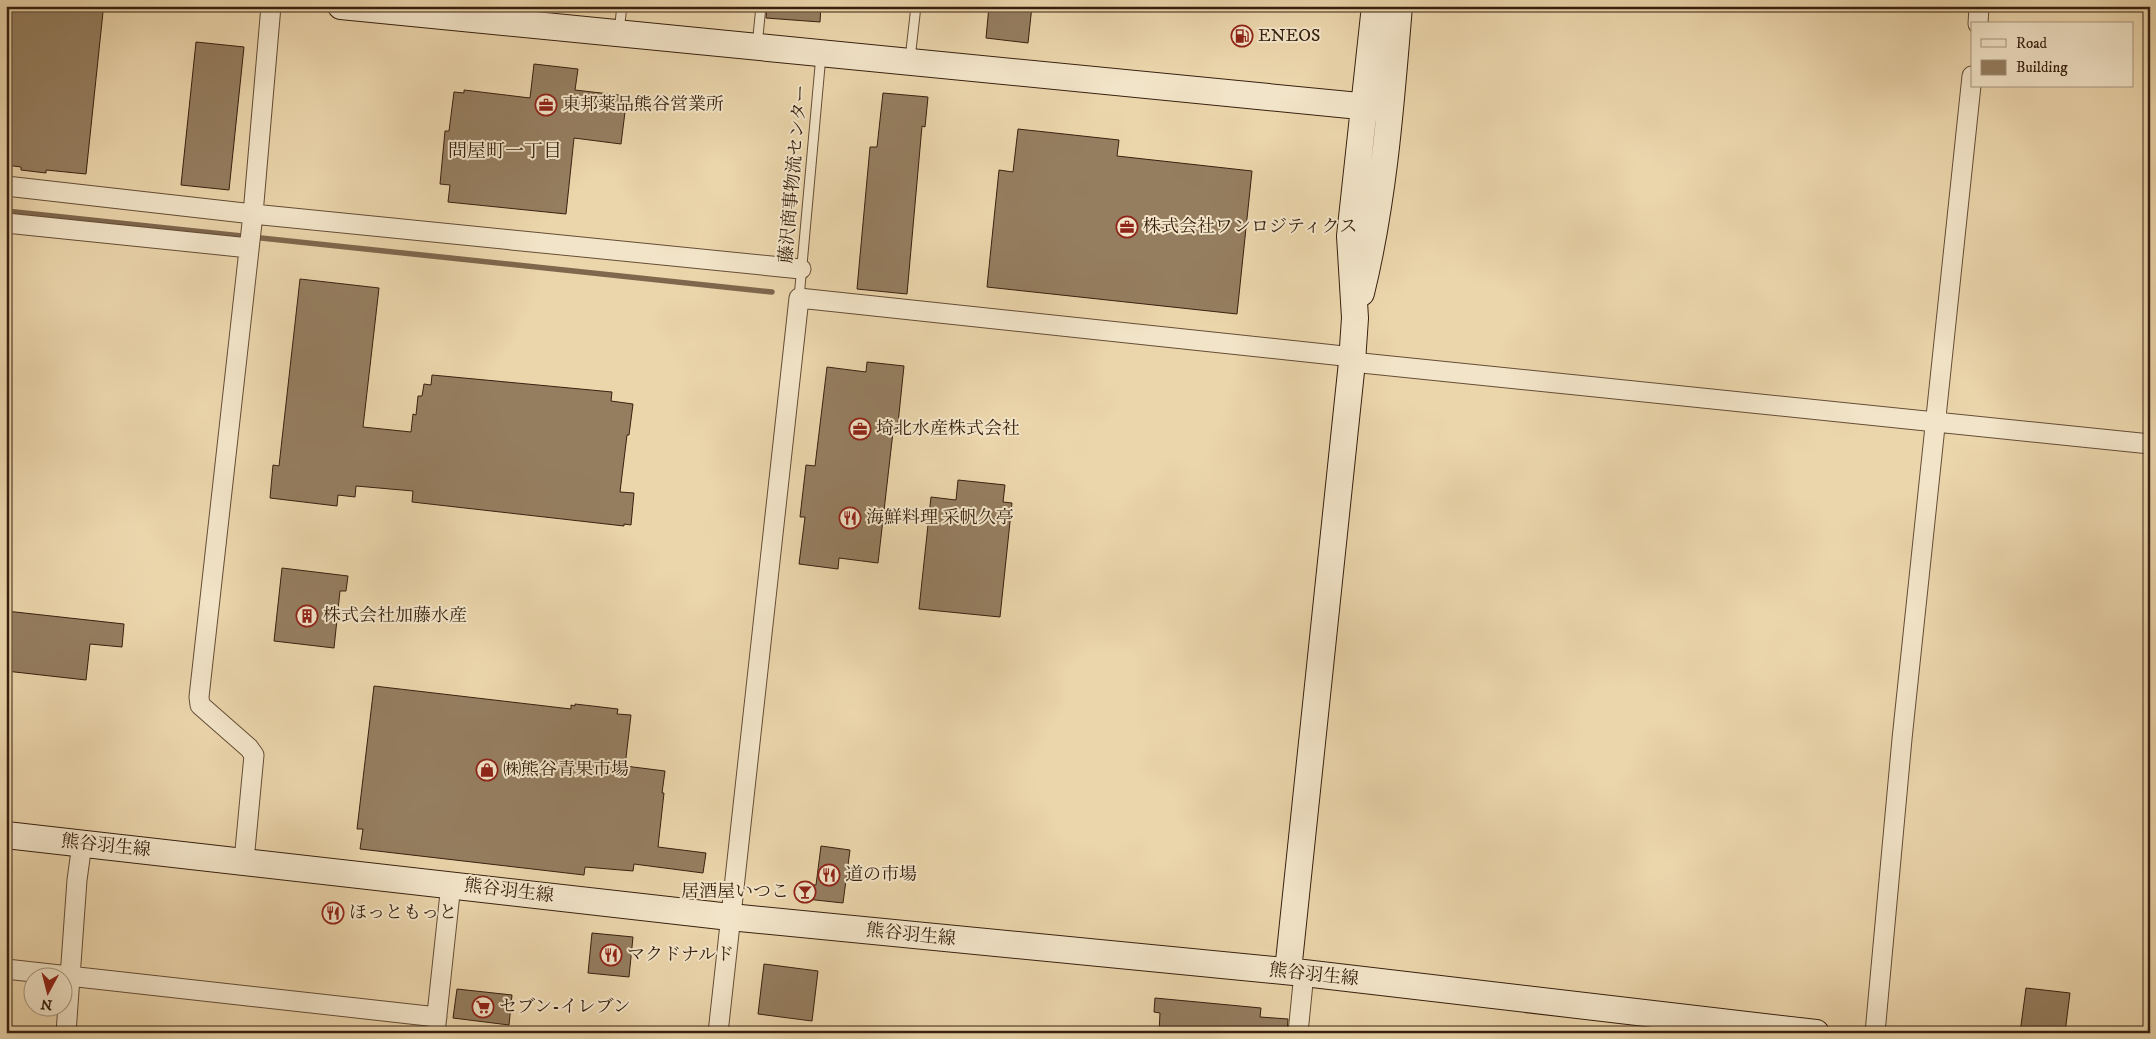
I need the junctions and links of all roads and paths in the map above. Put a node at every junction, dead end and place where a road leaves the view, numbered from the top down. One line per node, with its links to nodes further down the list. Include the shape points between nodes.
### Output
1 (271, 6): 18 (street)
2 (341, 6): 9 (street)
3 (622, 6): 11 (lane)
4 (761, 6): 12 (lane)
5 (916, 6): 14 (lane)
6 (1375, 6): 16 (street)
7 (1399, 6): 16 (street)
8 (1979, 6): 10 (street)
9 (468, 12): 11 (street)
10 (1978, 22)
11 (619, 33): 12 (street)
12 (756, 47): 13 (street)
13 (821, 53): 14 (street); 21 (lane, 藤沢商事物流センター)
14 (910, 62): 16 (street)
15 (1971, 86): 24 (street)
16 (1378, 108): 23 (street, via 1350,236 1355,318)
17 (6, 186): 18 (street)
18 (253, 214): 20 (street); 21 (street)
19 (6, 223): 20 (street)
20 (249, 248): 28 (street, via 199,697 200,705 254,755)
21 (801, 269): 22 (lane, 藤沢商事物流センター)
22 (798, 298): 23 (street); 30 (street)
23 (1352, 359): 24 (street); 34 (street)
24 (1937, 422): 25 (street); 42 (street, via 1902,739)
25 (2150, 444)
26 (6, 835): 27 (street, 熊谷羽生線)
27 (82, 844): 28 (street, 熊谷羽生線); 31 (street)
28 (244, 861): 29 (street, 熊谷羽生線)
29 (451, 884): 30 (street, 熊谷羽生線); 37 (street)
30 (730, 917): 34 (street, 熊谷羽生線); 39 (street)
31 (72, 966)
32 (6, 969): 33 (street)
33 (22, 970)
34 (1296, 972): 40 (street); 41 (street, 熊谷羽生線)
35 (72, 975): 37 (street)
36 (67, 1016): 38 (street)
37 (436, 1025)
38 (66, 1033)
39 (718, 1033)
40 (1298, 1033)
41 (1816, 1033)
42 (1875, 1033)

